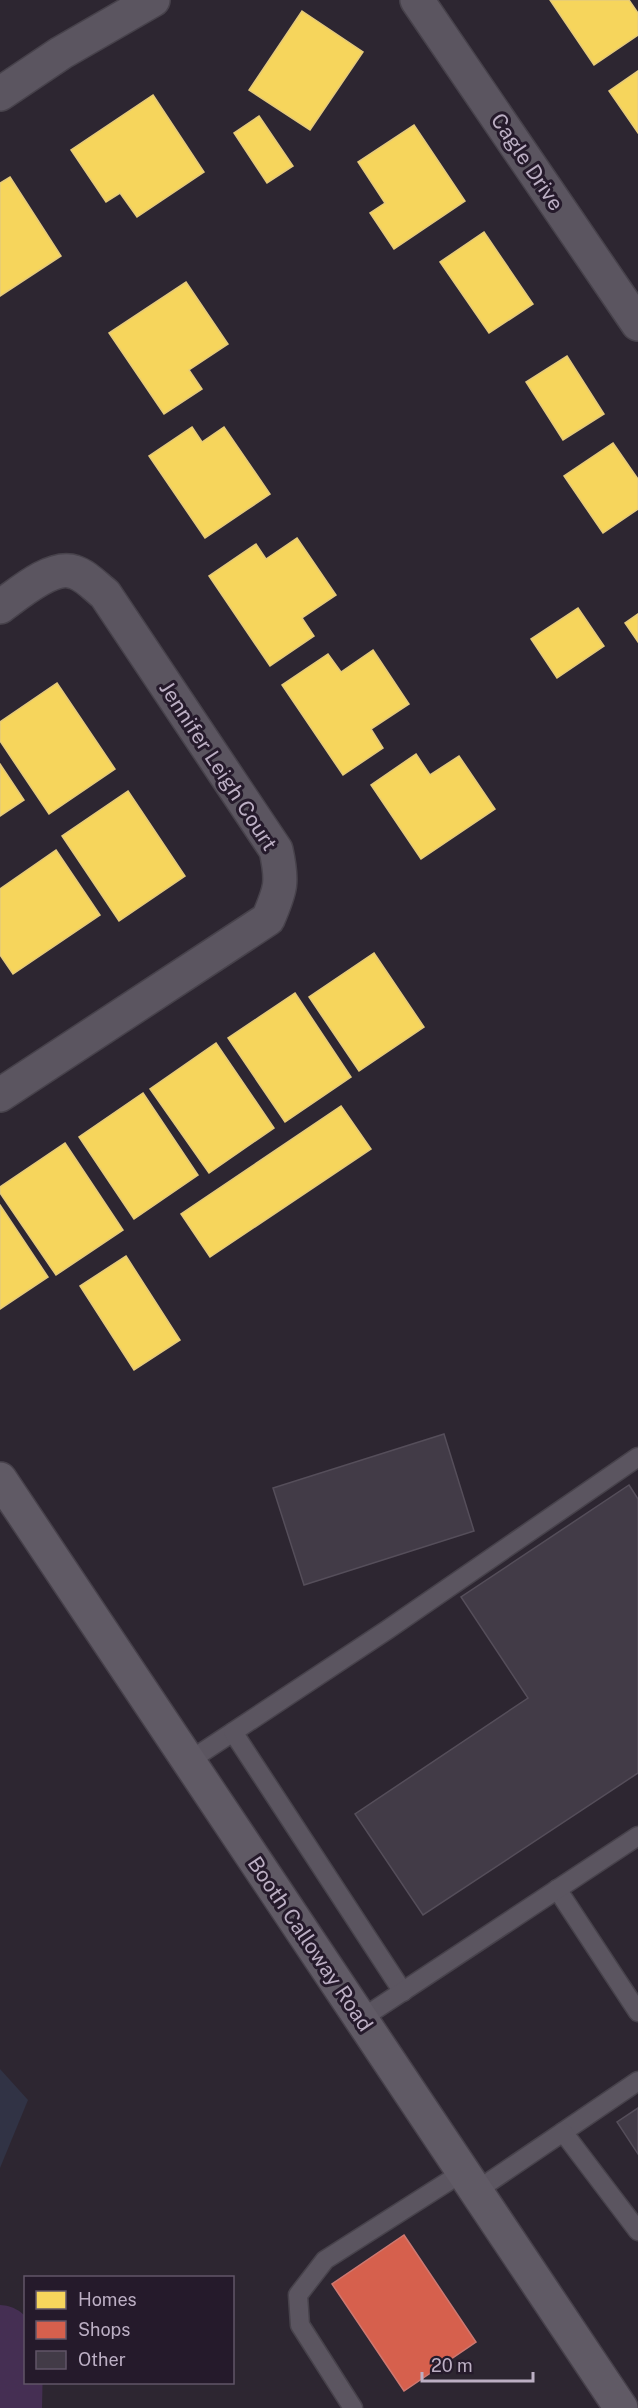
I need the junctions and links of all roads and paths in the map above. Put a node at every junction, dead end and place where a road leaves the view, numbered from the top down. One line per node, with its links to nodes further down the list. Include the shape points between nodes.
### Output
1 (153, 0): 3 (street, via 61,53)
2 (417, 0): 4 (street, Cagle Drive)
3 (0, 94)
4 (638, 324)
5 (0, 607): 6 (street, Jennifer Leigh Court, via 42,578 64,570 75,572 105,594 276,850 282,876 268,919)
6 (0, 1095)
7 (638, 1457): 9 (lane)
8 (0, 1479): 10 (street, Booth Calloway Road)
9 (233, 1732): 10 (lane); 13 (lane)
10 (189, 1761): 15 (street, Booth Calloway Road)
11 (638, 1836): 12 (lane)
12 (557, 1889): 13 (lane); 14 (lane)
13 (403, 1992): 15 (lane)
14 (638, 2012)
15 (361, 2019): 18 (street, Booth Calloway Road)
16 (638, 2081): 17 (lane)
17 (563, 2132): 18 (lane); 19 (lane)
18 (469, 2181): 21 (lane, via 326,2260 298,2295 300,2325); 22 (street, Booth Calloway Road)
19 (638, 2231)
20 (638, 2402): 23 (street)
21 (353, 2408)
22 (621, 2408)
23 (628, 2408)

